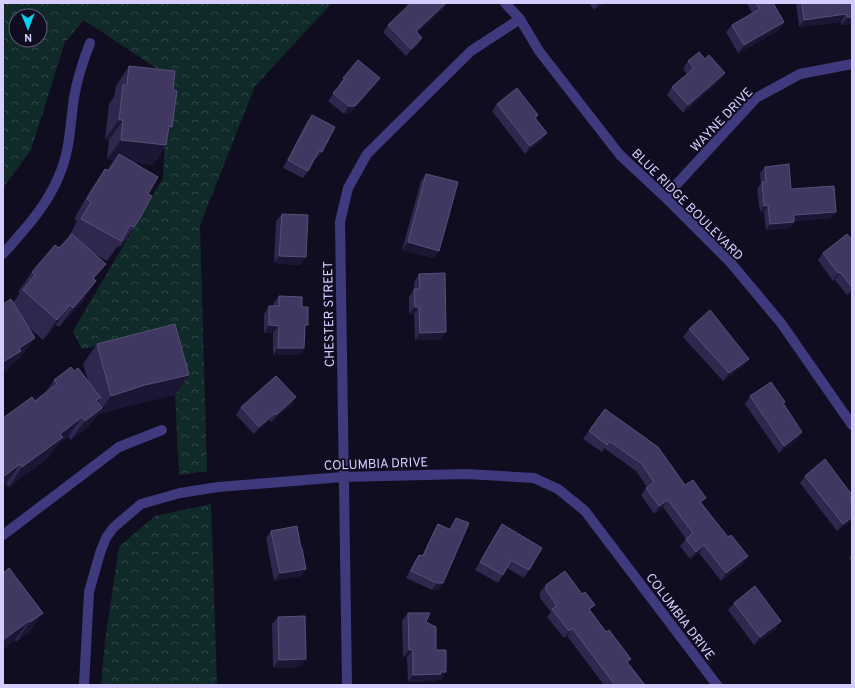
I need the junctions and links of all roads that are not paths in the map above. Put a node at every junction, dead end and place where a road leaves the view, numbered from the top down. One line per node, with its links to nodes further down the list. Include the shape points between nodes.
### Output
1 (505, 3): 2 (street, BLUE RIDGE BOULEVARD)
2 (520, 18): 5 (street, BLUE RIDGE BOULEVARD, via 539,51 620,155); 9 (street, CHESTER STREET, via 471,51 394,127 367,154 348,188 340,222)
3 (90, 43): 6 (street, via 80,68 69,143 58,178 43,206)
4 (852, 64): 5 (street, WAYNE DRIVE, via 800,74 756,98)
5 (665, 197): 7 (street, BLUE RIDGE BOULEVARD, via 730,262 781,323)
6 (3, 254)
7 (852, 425)
8 (162, 430): 10 (street, via 119,448)
9 (343, 476): 11 (street, COLUMBIA DRIVE, via 218,487 180,493 141,504 128,514 106,538 94,572 89,592); 12 (street, CHESTER STREET); 13 (street, COLUMBIA DRIVE, via 466,474 534,478 558,489 584,511)
10 (3, 535)
11 (84, 685)
12 (347, 685)
13 (717, 685)

